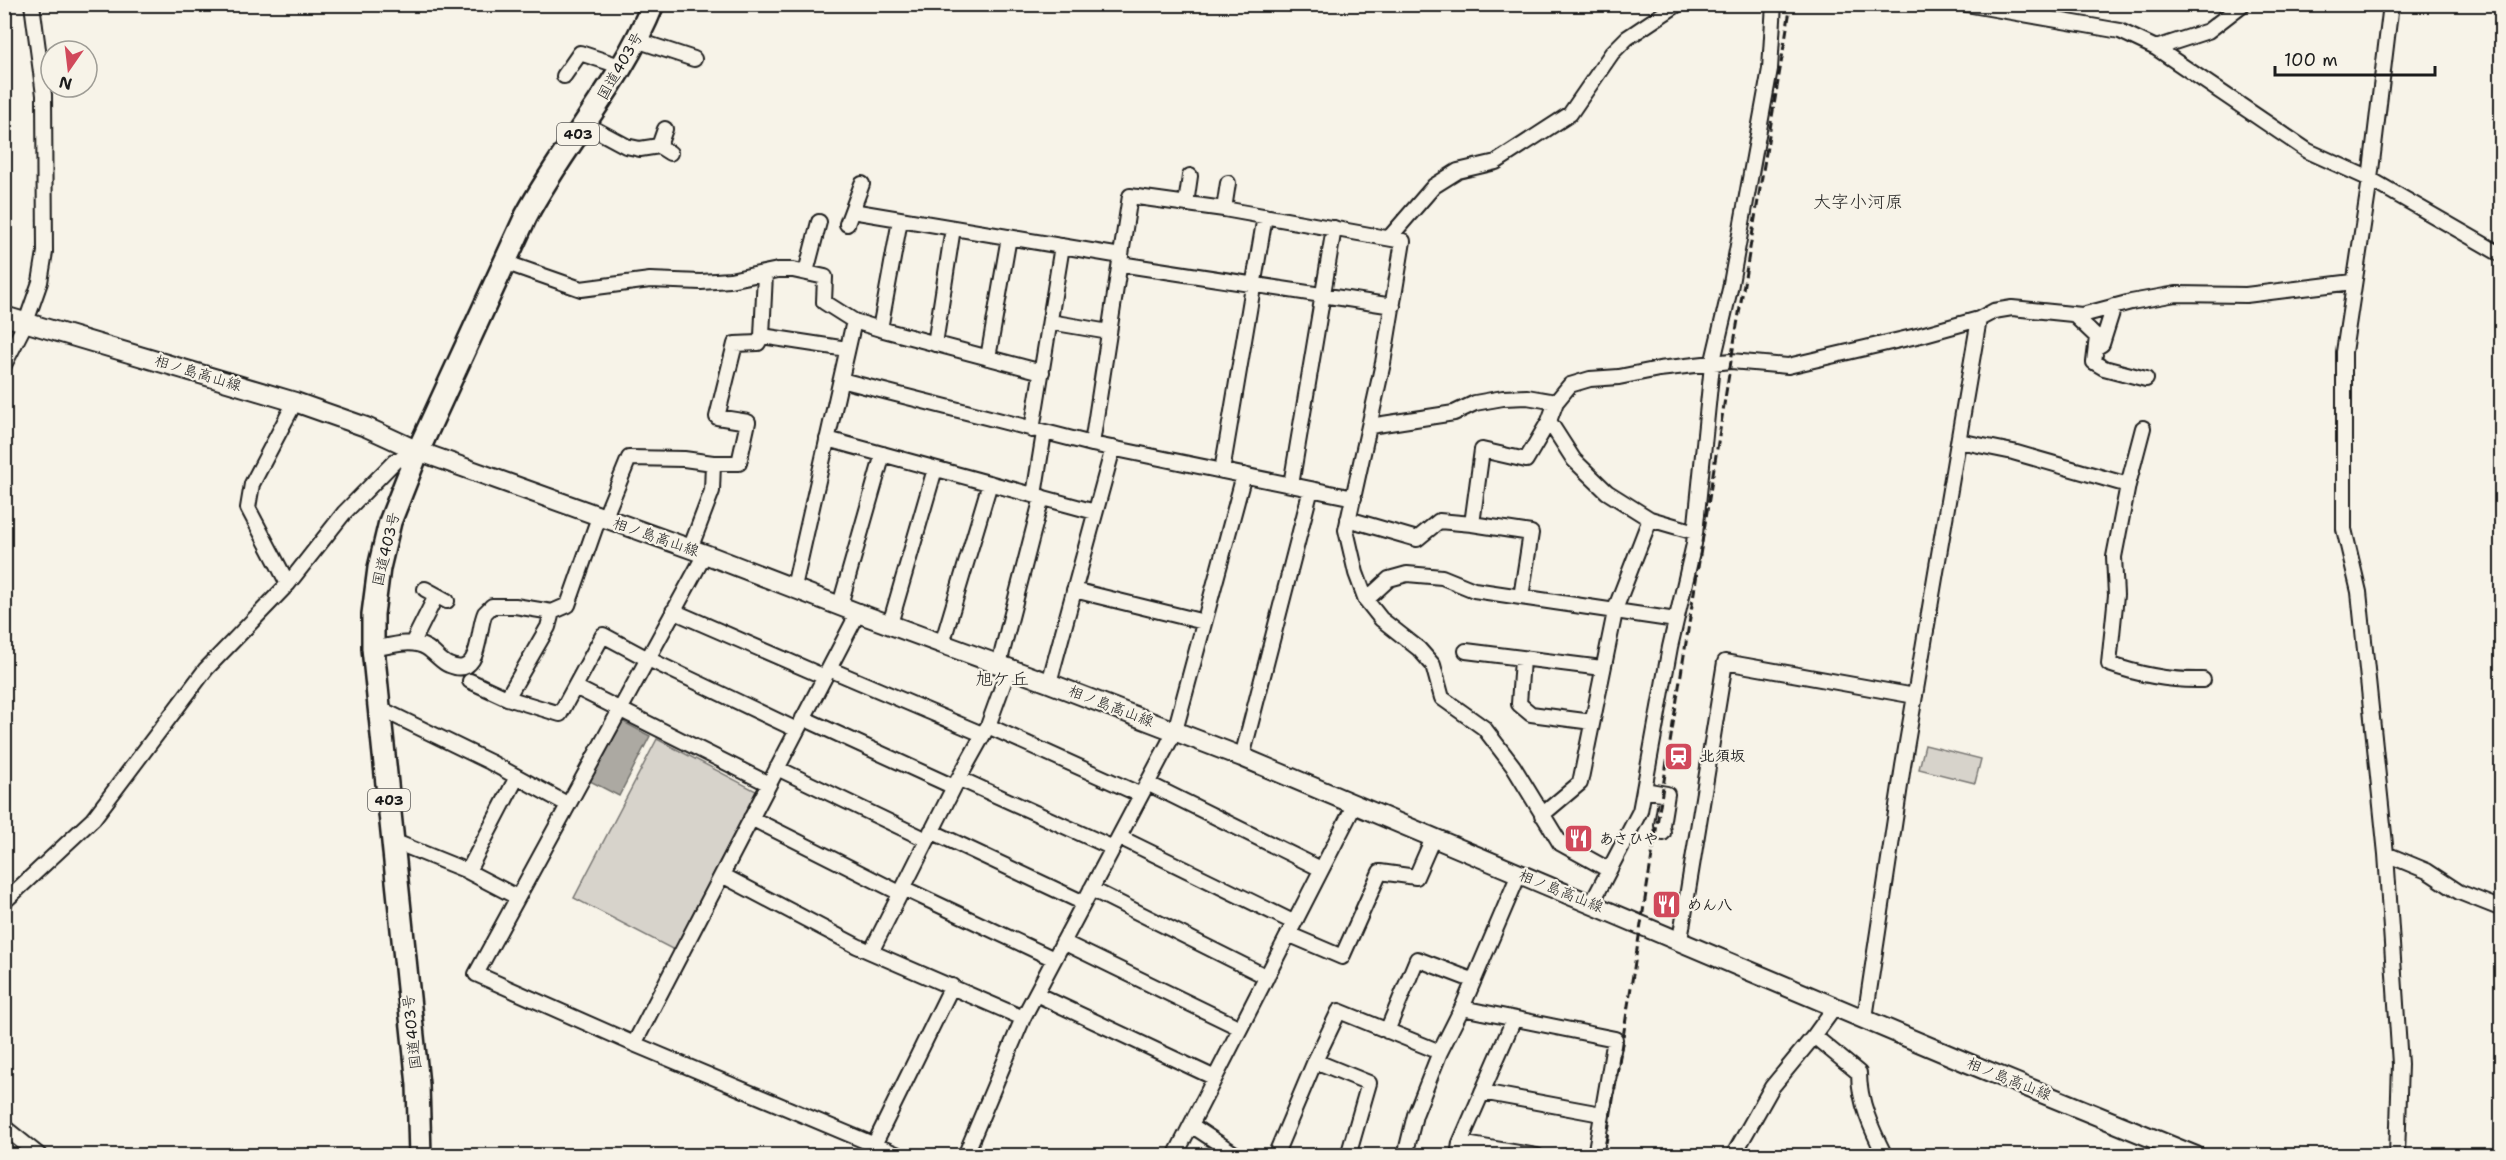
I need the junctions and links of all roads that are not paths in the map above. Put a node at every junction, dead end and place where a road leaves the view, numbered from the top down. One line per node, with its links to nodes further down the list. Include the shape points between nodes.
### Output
1 (32, 4): 43 (street, via 44,95 45,252 40,282)
2 (653, 4): 8 (highway, 国道403号 / 403)
3 (1678, 4): 27 (street, via 1627,38 1612,53 1570,114 1496,162 1458,171 1434,186)
4 (1774, 4): 53 (street, via 1770,69 1730,289)
5 (1966, 4): 9 (street, via 2120,31)
6 (2243, 4): 9 (street, via 2208,31)
7 (2391, 4): 16 (street)
8 (636, 40): 10 (street); 11 (highway, 国道403号 / 403)
9 (2156, 48): 16 (street, via 2308,151)
10 (694, 59)
11 (622, 67): 12 (street, via 580,53); 13 (highway, 国道403号 / 403)
12 (564, 76)
13 (585, 124): 14 (street, via 626,146 640,149 664,149); 31 (highway, 国道403号 / 403, via 544,182)
14 (665, 129)
15 (1190, 176): 19 (street)
16 (2370, 179): 29 (street); 34 (street)
17 (1228, 183): 20 (street)
18 (862, 184): 22 (street, via 849,217)
19 (1186, 204): 20 (street); 30 (street, via 1130,196)
20 (1224, 208): 21 (street)
21 (1265, 216): 25 (street); 35 (street)
22 (900, 220): 24 (street); 45 (street)
23 (819, 222): 32 (street)
24 (953, 228): 26 (street); 48 (street)
25 (1334, 228): 27 (street); 36 (street)
26 (1009, 237): 28 (street); 51 (street)
27 (1389, 238): 37 (street, via 1403,241)
28 (1062, 246): 30 (street); 44 (street)
29 (2502, 255)
30 (1120, 260): 35 (street); 46 (street)
31 (504, 262): 33 (street, via 581,289 650,280 701,282); 67 (highway, 国道403号 / 403)
32 (806, 272): 33 (street, via 778,270); 42 (street, via 825,277 824,302)
33 (765, 274): 47 (street)
34 (2352, 282): 38 (street, via 2246,295 2176,294); 137 (street, via 2344,352 2344,529 2359,592)
35 (1254, 284): 36 (street); 71 (street)
36 (1323, 295): 37 (street); 74 (street)
37 (1393, 306): 60 (street)
38 (2114, 306): 39 (street); 49 (street, via 2102,344)
39 (2074, 315): 41 (street, via 2013,308); 49 (street, via 2097,337)
40 (4, 316): 43 (main road, 相ノ島高山線)
41 (1979, 319): 53 (street, via 1788,366 1731,361); 64 (street)
42 (854, 321): 45 (street); 50 (street)
43 (26, 322): 52 (street); 57 (main road, 相ノ島高山線)
44 (1050, 322): 46 (street); 54 (street)
45 (880, 329): 48 (street)
46 (1109, 332): 65 (street)
47 (762, 336): 50 (street); 69 (street, via 758,343 735,344 717,417 748,422 744,464)
48 (935, 344): 51 (street)
49 (2097, 347): 55 (street, via 2094,362)
50 (847, 349): 56 (street)
51 (988, 358): 54 (street)
52 (4, 365)
53 (1712, 365): 58 (street, via 1590,379 1570,385); 84 (street)
54 (1042, 372): 62 (street)
55 (2146, 379)
56 (841, 380): 62 (street); 63 (street)
57 (295, 402): 67 (main road, 相ノ島高山線, via 366,427); 86 (street, via 252,484 248,508)
58 (1556, 402): 59 (street); 60 (street, via 1503,398 1475,403 1454,413)
59 (1549, 421): 82 (street, via 1574,460 1607,492); 83 (street, via 1526,460 1482,450)
60 (1370, 426): 78 (street)
61 (2144, 428): 75 (street)
62 (1038, 432): 65 (street); 77 (street)
63 (827, 439): 68 (street); 87 (street)
64 (1959, 441): 75 (street); 113 (street)
65 (1092, 444): 66 (street)
66 (1113, 448): 71 (street); 79 (street)
67 (418, 451): 80 (main road, 相ノ島高山線); 86 (street, via 394,461 344,513); 102 (highway, 国道403号 / 403, via 390,522 379,568)
68 (883, 454): 70 (street); 92 (street)
69 (713, 463): 80 (street, via 629,458); 85 (street, via 712,491)
70 (935, 469): 73 (street); 99 (street)
71 (1222, 471): 72 (street)
72 (1244, 475): 74 (street); 98 (street)
73 (990, 483): 77 (street); 101 (street)
74 (1291, 485): 76 (street)
75 (2128, 485): 109 (street, via 2114,556 2116,596 2109,664 2157,678)
76 (1311, 489): 78 (street); 121 (street)
77 (1038, 496): 79 (street); 106 (street)
78 (1354, 498): 81 (street)
79 (1095, 512): 88 (street)
80 (602, 518): 85 (main road, 相ノ島高山線); 95 (street, via 568,605)
81 (1348, 519): 83 (street, via 1417,539 1439,521); 91 (street, via 1350,550)
82 (1650, 519): 84 (street); 94 (street)
83 (1472, 524): 90 (street, via 1531,533)
84 (1695, 532): 97 (street)
85 (697, 551): 87 (main road, 相ノ島高山線); 93 (street)
86 (288, 584): 146 (street, via 206,669 93,819)
87 (794, 587): 92 (main road, 相ノ島高山線)
88 (1074, 590): 98 (street); 111 (street)
89 (436, 595): 100 (street)
90 (1521, 597): 91 (street, via 1474,590 1443,577 1407,574 1389,579); 94 (street)
91 (1366, 600): 130 (street, via 1381,619 1433,665 1442,698 1484,728 1514,766)
92 (840, 605): 96 (main road, 相ノ島高山線)
93 (673, 611): 104 (street); 108 (street)
94 (1615, 611): 97 (street); 107 (street)
95 (552, 612): 100 (street, via 492,606 485,612 475,655 469,665 460,668 448,665); 114 (street, via 548,627)
96 (858, 613): 99 (main road, 相ノ島高山線); 108 (street)
97 (1676, 620): 127 (street)
98 (1204, 621): 120 (street)
99 (890, 624): 101 (main road, 相ノ島高山線)
100 (413, 642): 102 (street)
101 (942, 644): 106 (main road, 相ノ島高山線)
102 (373, 648): 115 (highway, 国道403号 / 403)
103 (1466, 651): 105 (street)
104 (646, 658): 112 (street, via 603,635); 116 (street); 118 (street)
105 (1521, 659): 107 (street); 117 (street, via 1519,704 1531,714)
106 (1004, 666): 111 (main road, 相ノ島高山線); 119 (street)
107 (1602, 668): 117 (street)
108 (827, 673): 118 (street); 119 (street)
109 (2203, 680)
110 (470, 681): 114 (street)
111 (1049, 683): 120 (main road, 相ノ島高山線)
112 (575, 687): 114 (street, via 560,714); 116 (street)
113 (1915, 696): 151 (street, via 1725,662); 162 (street)
114 (507, 698)
115 (381, 709): 123 (street); 135 (highway, 国道403号 / 403)
116 (620, 711): 125 (street); 128 (street)
117 (1592, 722): 130 (street, via 1580,783)
118 (800, 724): 122 (street); 124 (street)
119 (985, 730): 124 (street); 126 (street)
120 (1175, 731): 121 (main road, 相ノ島高山線); 126 (street)
121 (1242, 757): 129 (main road, 相ノ島高山線)
122 (777, 768): 125 (street); 133 (street)
123 (517, 777): 128 (street); 140 (street)
124 (957, 783): 133 (street); 136 (street)
125 (769, 784): 131 (street)
126 (1144, 789): 136 (street); 138 (street)
127 (1644, 790): 132 (street, via 1667,794); 139 (street, via 1640,811)
128 (567, 804): 145 (street)
129 (1355, 804): 134 (main road, 相ノ島高山線); 138 (street)
130 (1542, 815): 139 (street, via 1560,843)
131 (751, 818): 142 (street); 144 (street)
132 (1663, 833)
133 (929, 836): 144 (street); 147 (street)
134 (1433, 838): 141 (main road, 相ノ島高山線); 150 (street, via 1416,877 1380,872 1342,957)
135 (393, 842): 140 (street); 178 (highway, 国道403号 / 403, via 418,1085)
136 (1116, 842): 143 (street); 150 (street)
137 (2386, 854): 149 (street, via 2427,871 2459,892); 191 (street, via 2400,1064)
138 (1321, 869): 150 (street)
139 (1609, 870): 148 (street)
140 (468, 871): 145 (street)
141 (1519, 874): 148 (main road, 相ノ島高山線); 156 (street)
142 (722, 875): 153 (street); 167 (street)
143 (1091, 889): 147 (street); 155 (street)
144 (902, 890): 153 (street); 154 (street)
145 (517, 897): 167 (street, via 476,974)
146 (4, 902)
147 (1084, 903): 152 (street)
148 (1592, 903): 151 (main road, 相ノ島高山線)
149 (2502, 909)
150 (1290, 928): 155 (street)
151 (1680, 940): 159 (main road, 相ノ島高山線)
152 (1063, 942): 154 (street); 164 (street)
153 (872, 952): 157 (street)
154 (1054, 959): 158 (street)
155 (1267, 977): 164 (street)
156 (1472, 980): 160 (street); 165 (street, via 1418,959)
157 (952, 986): 161 (street); 175 (street)
158 (1036, 994): 161 (street); 170 (street)
159 (1835, 1007): 162 (main road, 相ノ島高山線); 166 (street)
160 (1462, 1008): 163 (street); 168 (street)
161 (1023, 1018): 180 (street)
162 (1865, 1018): 190 (main road, 相ノ島高山線)
163 (1514, 1019): 171 (street); 172 (street, via 1615,1039)
164 (1239, 1028): 170 (street)
165 (1387, 1031): 168 (street); 169 (street, via 1339,1011)
166 (1814, 1036): 188 (street, via 1772,1087); 189 (street, via 1859,1073 1860,1092)
167 (634, 1044): 175 (street)
168 (1440, 1052): 185 (street, via 1415,1115)
169 (1315, 1061): 183 (street); 184 (street, via 1369,1083)
170 (1214, 1077): 173 (street)
171 (1482, 1092): 172 (street); 176 (street)
172 (1601, 1114): 187 (street)
173 (1191, 1125): 181 (street); 182 (street)
174 (4, 1127): 177 (street)
175 (874, 1145): 179 (street)
176 (1459, 1149): 186 (street)
177 (40, 1155)
178 (420, 1155)
179 (901, 1155)
180 (965, 1155)
181 (1175, 1155)
182 (1238, 1155)
183 (1275, 1155)
184 (1348, 1155)
185 (1405, 1155)
186 (1537, 1155)
187 (1595, 1155)
188 (1733, 1155)
189 (1885, 1155)
190 (2196, 1155)
191 (2397, 1155)

